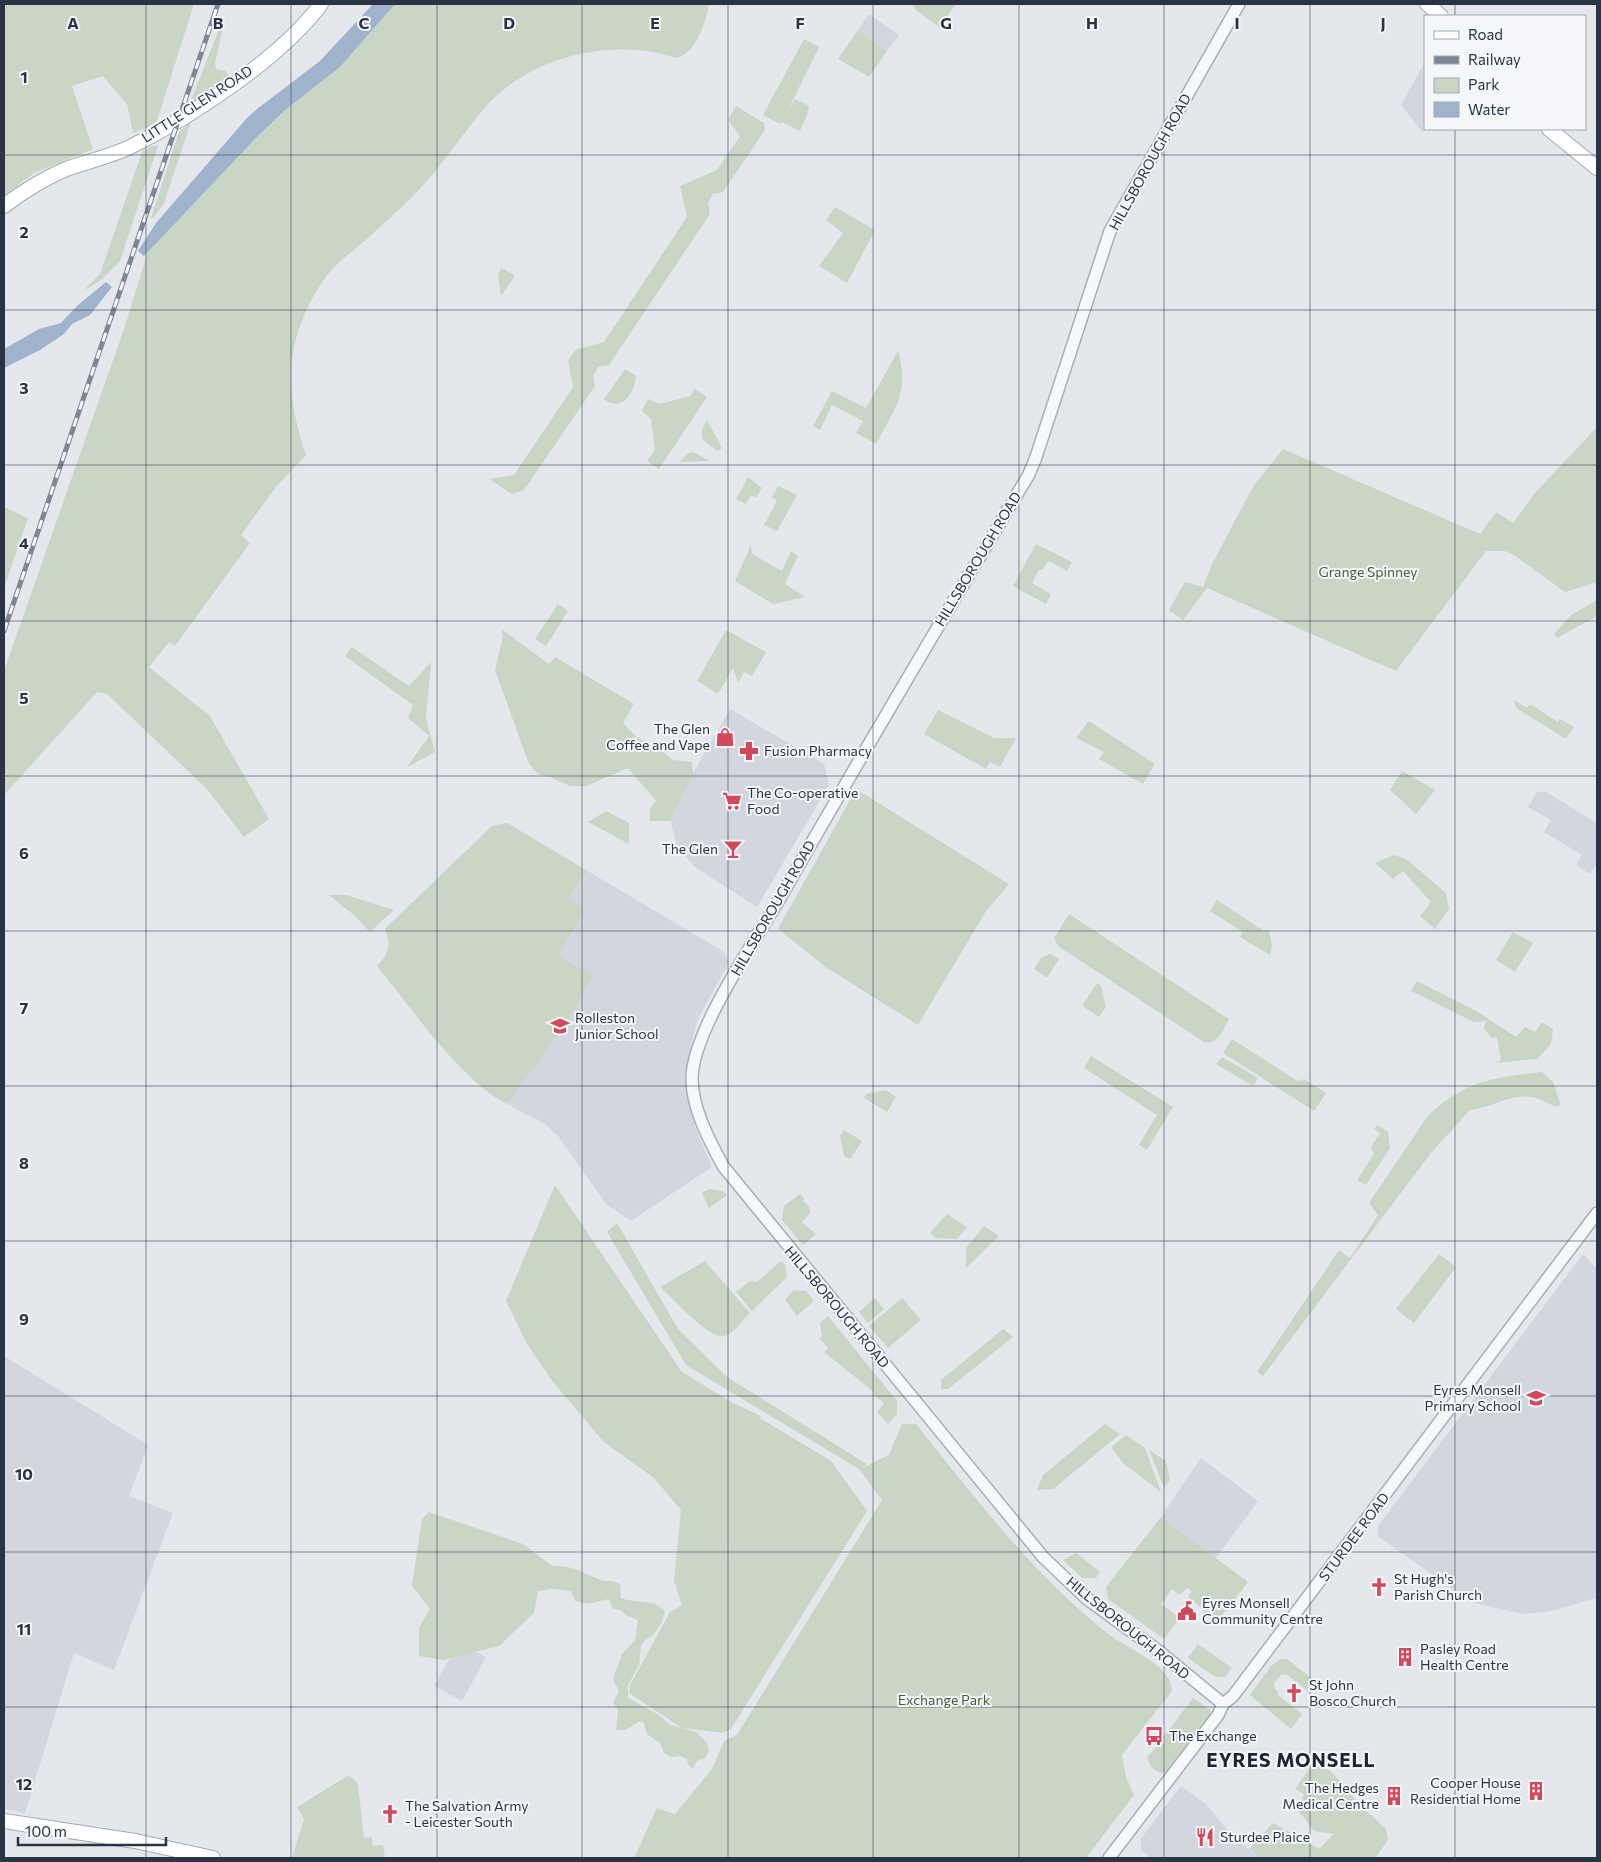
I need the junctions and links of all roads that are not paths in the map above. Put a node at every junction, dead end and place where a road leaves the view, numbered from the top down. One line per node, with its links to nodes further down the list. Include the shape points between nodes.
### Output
1 (321, 4): 7 (main road, LITTLE GLEN ROAD, via 276,50 172,124 129,148 42,181)
2 (1240, 4): 9 (street, HILLSBOROUGH ROAD, via 1110,231 1028,476 730,983 702,1036 692,1077 696,1107 723,1166 1025,1537 1086,1598)
3 (1427, 4): 4 (main road)
4 (1440, 15)
5 (1550, 130): 6 (main road)
6 (1597, 168)
7 (4, 206)
8 (1597, 1214): 9 (street, STURDEE ROAD, via 1233,1696)
9 (1223, 1704): 12 (street, STURDEE ROAD, via 1218,1715)
10 (4, 1821): 11 (main road, via 135,1841)
11 (212, 1858)
12 (1109, 1858)

